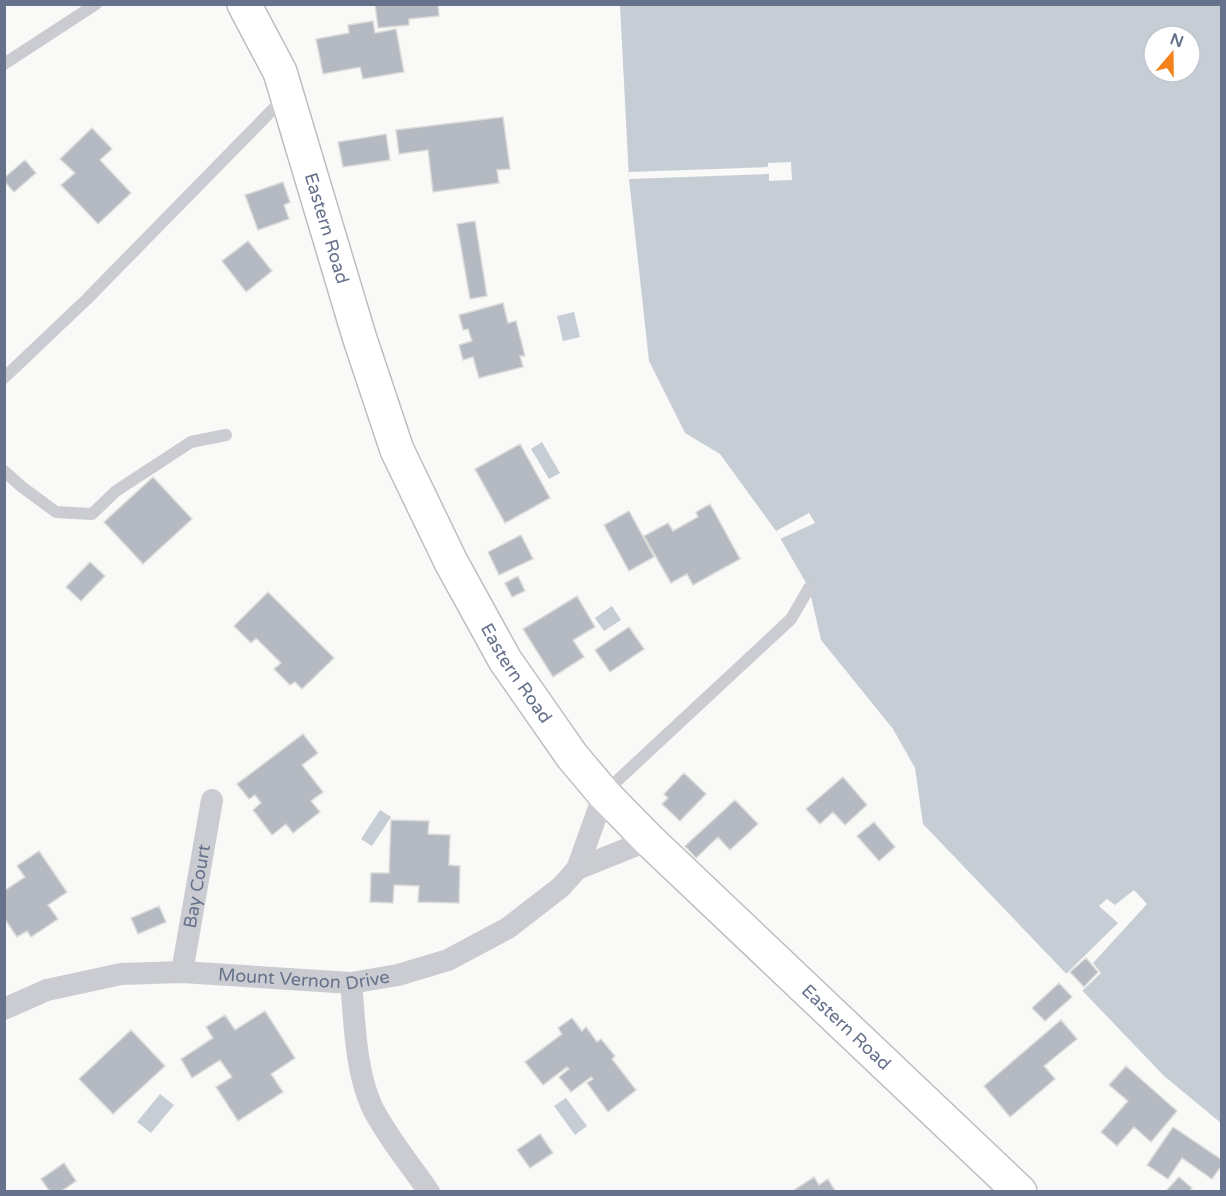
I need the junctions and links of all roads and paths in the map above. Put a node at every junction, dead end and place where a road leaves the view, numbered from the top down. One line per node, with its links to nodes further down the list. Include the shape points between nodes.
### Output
1 (96, 4): 3 (lane)
2 (244, 4): 4 (highway, Eastern Road, via 280,72)
3 (4, 64)
4 (287, 95): 5 (lane); 9 (highway, Eastern Road, via 397,450 451,562 505,660 572,756)
5 (4, 378)
6 (226, 435): 7 (lane, via 191,442 116,491 92,514 56,512)
7 (4, 471)
8 (810, 588): 9 (lane, via 791,619)
9 (604, 794): 11 (highway, Eastern Road); 12 (street)
10 (212, 800): 13 (street, Bay Court)
11 (648, 840): 12 (street); 17 (highway, Eastern Road)
12 (578, 869): 14 (street, Mount Vernon Drive, via 508,928 448,960 398,975)
13 (182, 972): 14 (street, Mount Vernon Drive); 15 (street, Mount Vernon Drive, via 121,974 47,990)
14 (351, 983): 16 (street, via 357,1046 371,1105)
15 (4, 1009)
16 (429, 1191)
17 (1020, 1191)

